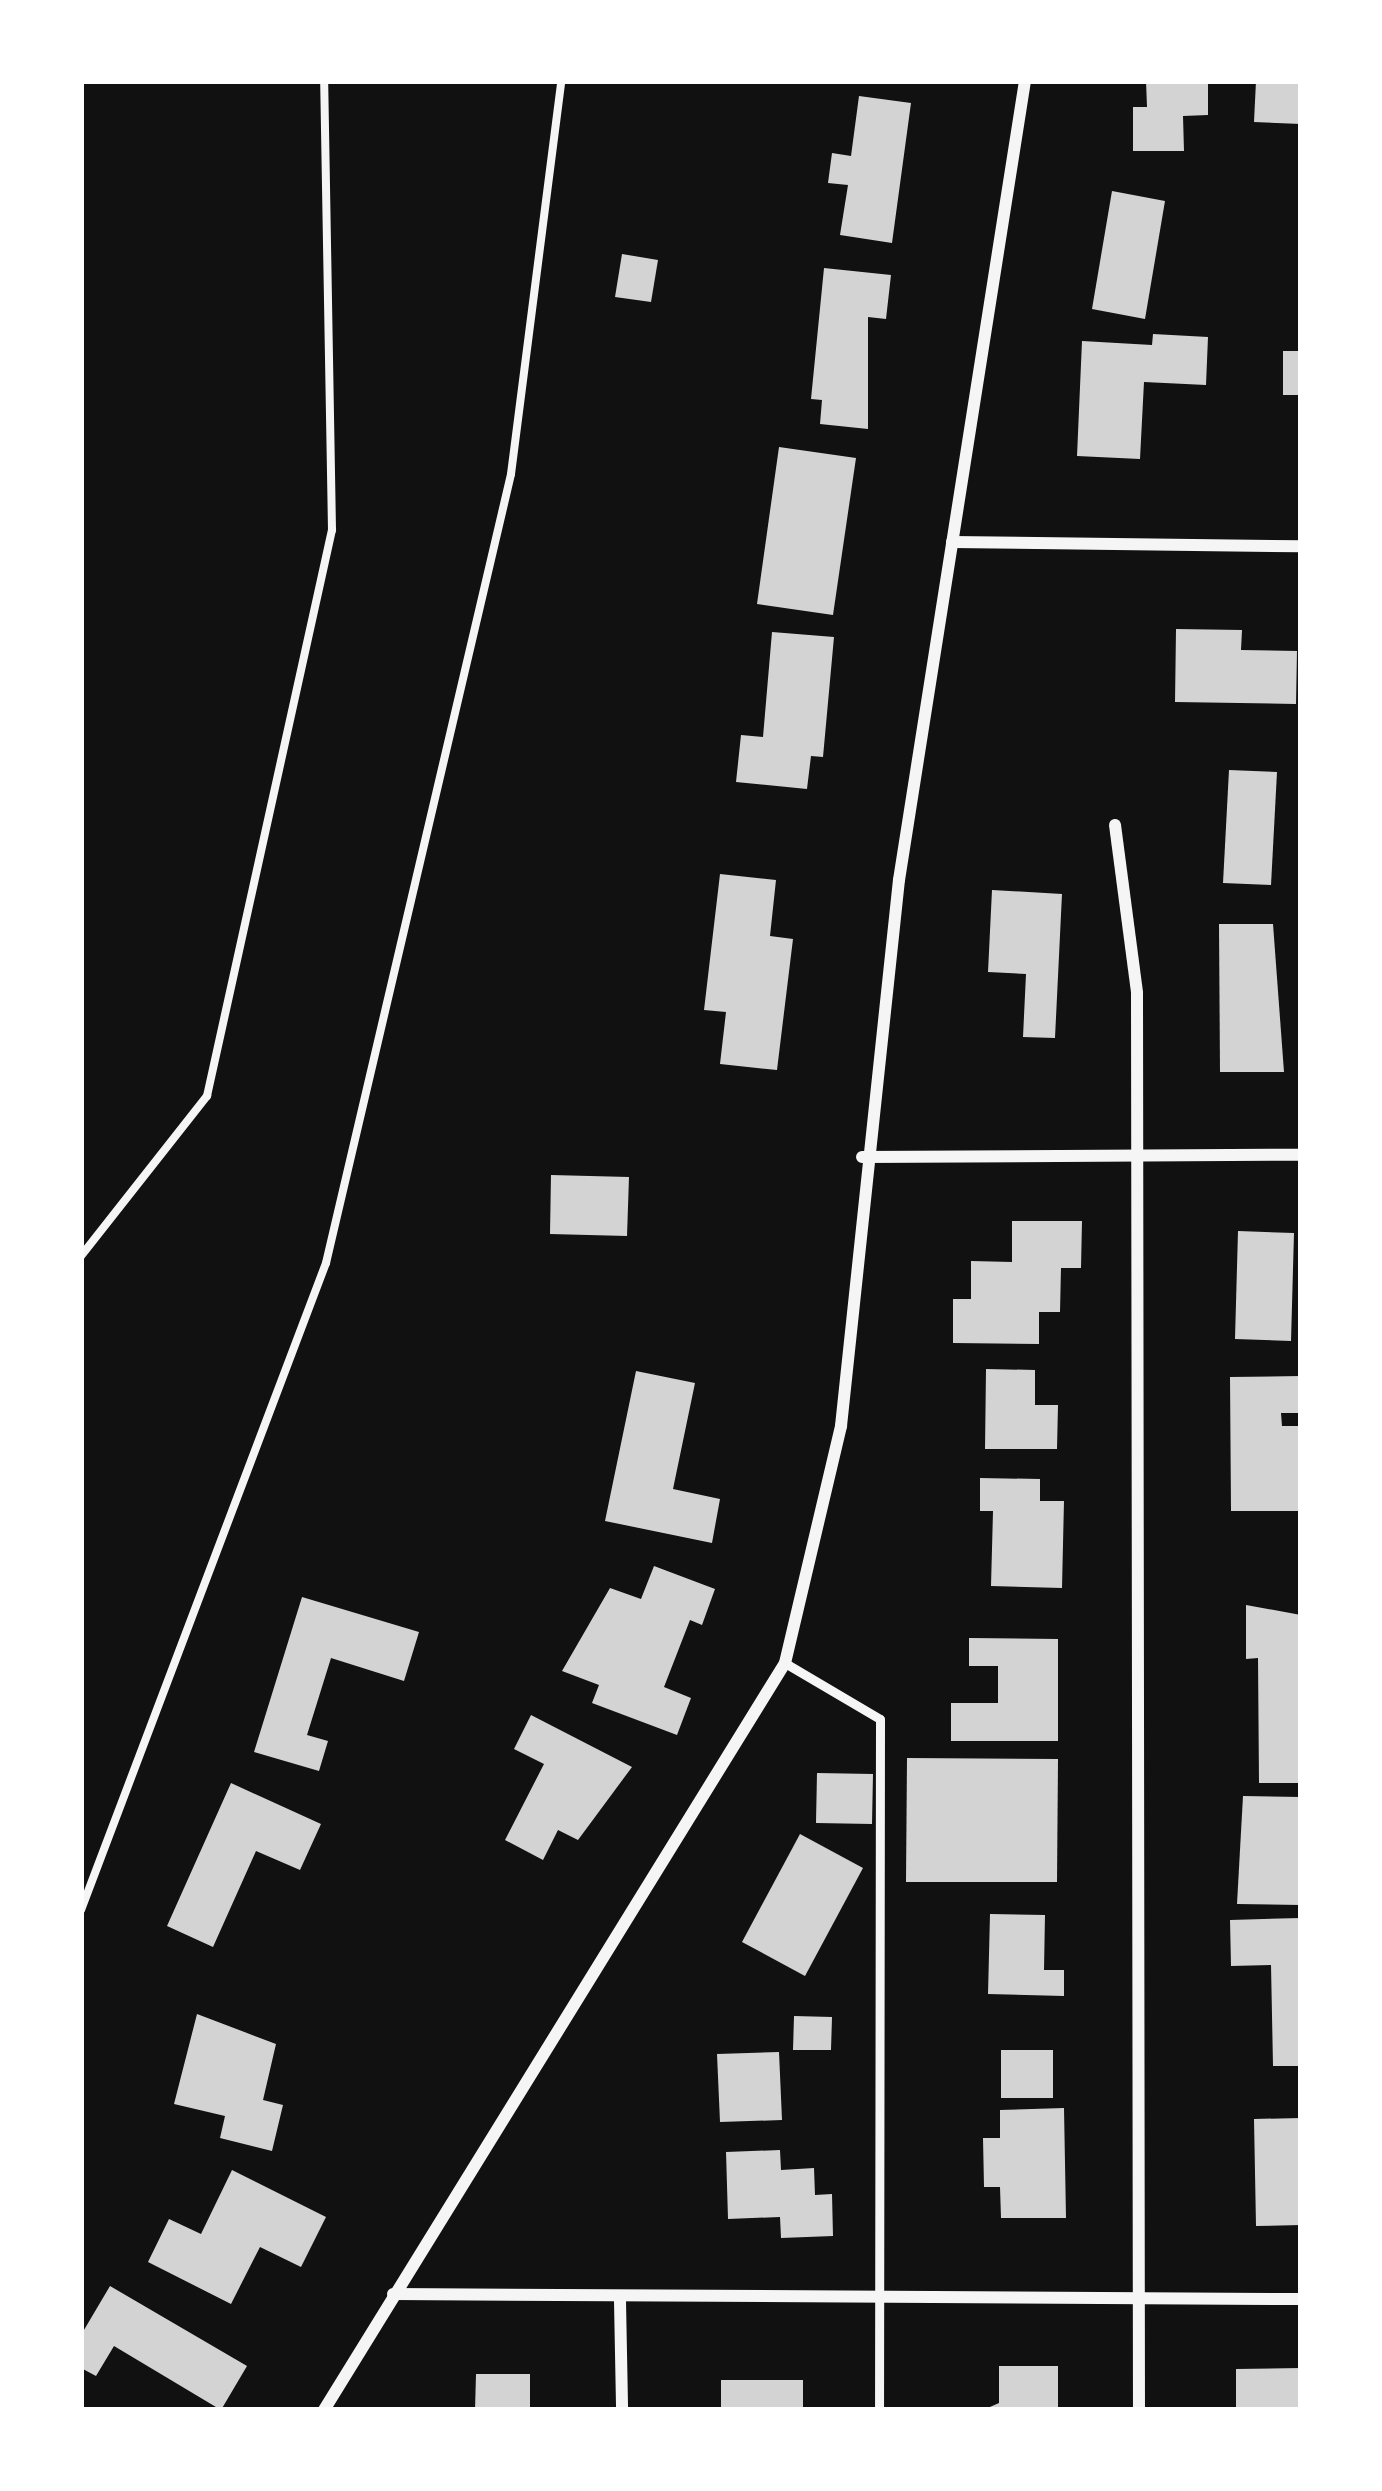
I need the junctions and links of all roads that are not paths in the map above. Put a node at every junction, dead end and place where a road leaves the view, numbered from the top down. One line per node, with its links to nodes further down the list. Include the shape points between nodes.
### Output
1 (1025, 81): 2 (street)
2 (952, 542): 3 (street); 7 (street)
3 (1301, 546)
4 (1114, 825): 6 (street, via 1137,993)
5 (1301, 1155): 6 (street)
6 (1133, 1156): 7 (street); 10 (street)
7 (862, 1157): 8 (street, via 842,1426)
8 (785, 1664): 9 (street); 13 (lane, via 880,1719)
9 (393, 2294): 12 (street); 14 (street)
10 (1139, 2299): 11 (street); 13 (street); 17 (street)
11 (1301, 2299)
12 (620, 2301): 13 (street); 15 (street)
13 (878, 2302): 16 (lane)
14 (324, 2410)
15 (622, 2410)
16 (879, 2410)
17 (1139, 2410)

